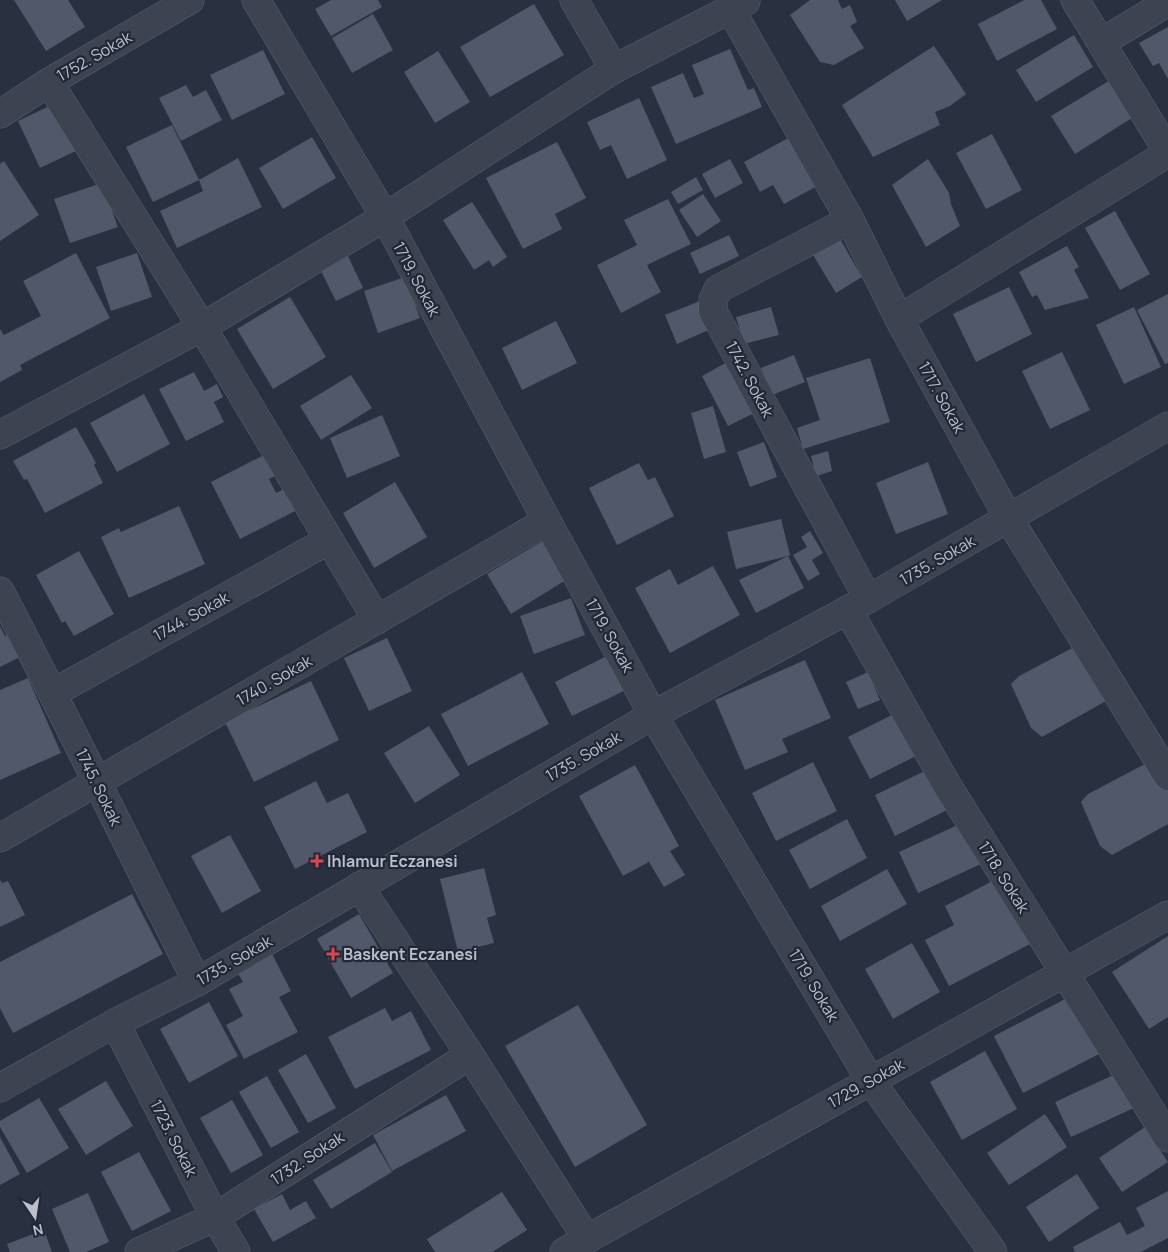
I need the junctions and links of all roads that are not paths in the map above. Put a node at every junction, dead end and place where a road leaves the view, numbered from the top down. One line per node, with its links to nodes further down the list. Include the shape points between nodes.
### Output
1 (190, 0): 9 (street, 1752. Sokak)
2 (256, 0): 12 (street, 1719. Sokak)
3 (574, 0): 8 (street)
4 (1075, 0): 7 (street)
5 (1168, 2): 7 (street)
6 (739, 5): 8 (street); 13 (street, 1717. Sokak)
7 (1102, 42): 11 (street)
8 (614, 69): 12 (street)
9 (48, 82): 10 (street, 1752. Sokak); 15 (street)
10 (0, 114)
11 (1168, 153): 14 (street)
12 (385, 217): 15 (street); 19 (street, 1719. Sokak)
13 (850, 220): 14 (street, 1717. Sokak); 22 (street, 1742. Sokak, via 718,289 713,311)
14 (899, 319): 18 (street, 1717. Sokak)
15 (202, 327): 17 (street); 20 (street)
16 (1168, 426): 18 (street, 1735. Sokak)
17 (0, 435)
18 (1009, 519): 22 (street, 1735. Sokak); 26 (street, 1717. Sokak)
19 (547, 521): 23 (street, 1740. Sokak); 25 (street, 1719. Sokak)
20 (328, 540): 23 (street); 24 (street, 1744. Sokak)
21 (0, 592): 24 (street, 1745. Sokak)
22 (858, 604): 25 (street, 1735. Sokak); 31 (street, 1718. Sokak, via 947,785)
23 (377, 620): 27 (street, 1740. Sokak)
24 (53, 693): 27 (street, 1745. Sokak)
25 (653, 715): 29 (street, 1735. Sokak); 35 (street, 1719. Sokak)
26 (1168, 776)
27 (96, 782): 28 (street, 1740. Sokak); 32 (street, 1745. Sokak)
28 (0, 838)
29 (359, 886): 32 (street, 1735. Sokak); 34 (street)
30 (1168, 915): 31 (street, 1729. Sokak)
31 (1063, 973): 35 (street, 1729. Sokak); 37 (street, 1718. Sokak)
32 (197, 982): 33 (street, 1735. Sokak)
33 (115, 1022): 36 (street, 1735. Sokak); 38 (street, 1723. Sokak)
34 (470, 1054): 38 (street, 1732. Sokak); 39 (street)
35 (870, 1080): 39 (street, 1729. Sokak); 42 (street, 1719. Sokak)
36 (0, 1088)
37 (1168, 1138)
38 (215, 1217): 40 (street, 1732. Sokak); 41 (street, 1723. Sokak)
39 (576, 1246)
40 (139, 1252)
41 (236, 1252)
42 (993, 1252)

